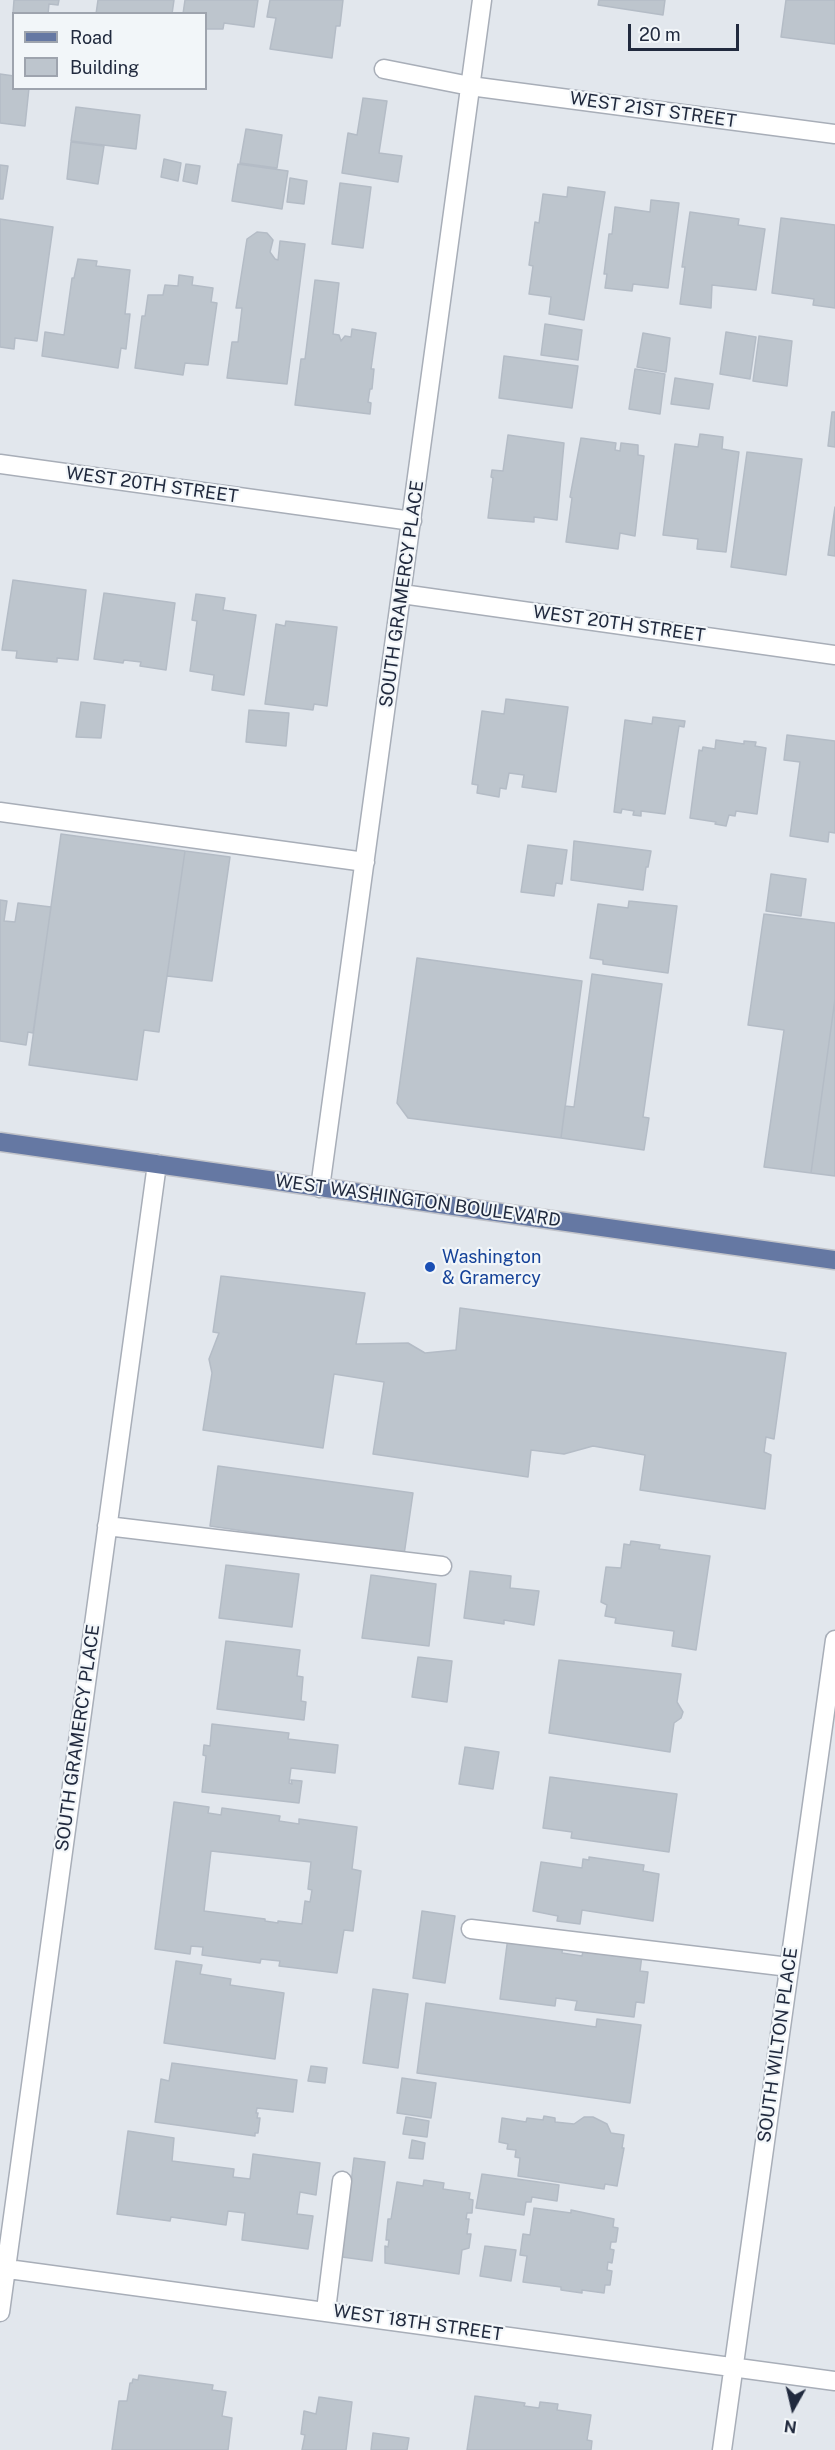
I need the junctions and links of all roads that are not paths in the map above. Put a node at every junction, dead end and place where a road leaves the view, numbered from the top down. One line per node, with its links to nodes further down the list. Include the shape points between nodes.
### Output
1 (482, 0): 3 (street, SOUTH GRAMERCY PLACE)
2 (384, 69): 3 (street, WEST 21ST STREET)
3 (470, 86): 4 (street, WEST 21ST STREET); 6 (street, SOUTH GRAMERCY PLACE)
4 (835, 134)
5 (0, 464): 6 (street, WEST 20TH STREET)
6 (412, 521): 7 (street, SOUTH GRAMERCY PLACE)
7 (402, 594): 8 (street, WEST 20TH STREET); 10 (street, SOUTH GRAMERCY PLACE)
8 (835, 655)
9 (0, 812): 10 (street)
10 (365, 862): 13 (street, SOUTH GRAMERCY PLACE)
11 (0, 1143): 12 (main road, WEST WASHINGTON BOULEVARD)
12 (157, 1164): 13 (main road, WEST WASHINGTON BOULEVARD); 15 (street, SOUTH GRAMERCY PLACE)
13 (320, 1188): 14 (main road, WEST WASHINGTON BOULEVARD)
14 (835, 1260)
15 (107, 1526): 16 (street); 21 (street, SOUTH GRAMERCY PLACE)
16 (442, 1566)
17 (835, 1640): 19 (street, SOUTH WILTON PLACE)
18 (471, 1929): 19 (street)
19 (789, 1967): 24 (street, SOUTH WILTON PLACE)
20 (342, 2181): 22 (street)
21 (3, 2268): 22 (street, WEST 18TH STREET); 23 (street, SOUTH GRAMERCY PLACE)
22 (326, 2310): 24 (street, WEST 18TH STREET)
23 (0, 2312)
24 (734, 2367): 25 (street, WEST 18TH STREET); 26 (street, SOUTH WILTON PLACE)
25 (835, 2381)
26 (722, 2450)

